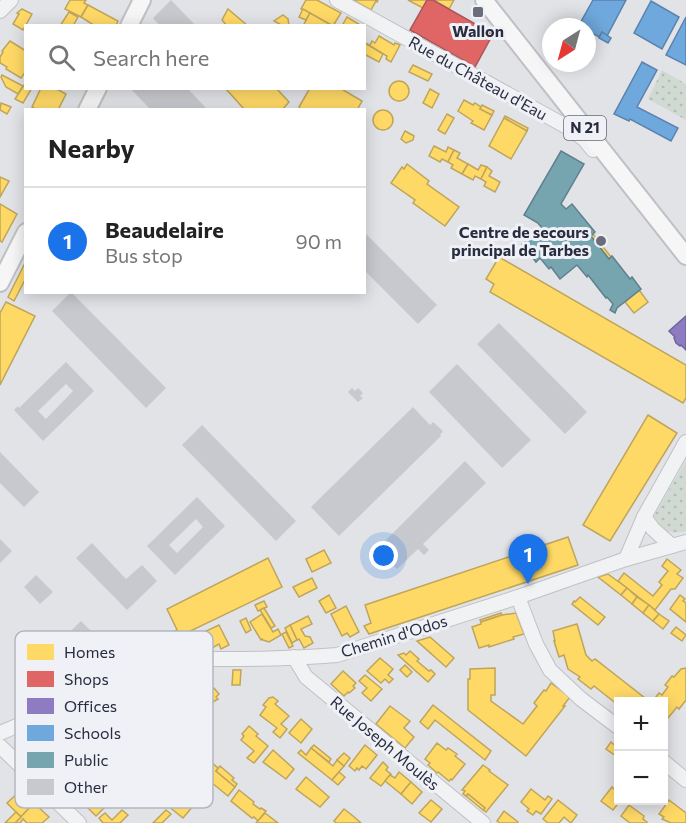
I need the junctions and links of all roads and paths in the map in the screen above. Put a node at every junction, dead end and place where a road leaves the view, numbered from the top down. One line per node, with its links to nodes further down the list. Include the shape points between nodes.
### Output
1 (11, 0): 6 (street)
2 (142, 0): 7 (main road)
3 (337, 0): 11 (street, Rue du Château d'Eau, via 569,128 584,139 656,230)
4 (483, 0): 11 (main road, N 21)
5 (497, 0): 11 (main road, N 21)
6 (0, 11)
7 (130, 24)
8 (97, 90): 9 (main road)
9 (88, 108)
10 (24, 236): 12 (main road)
11 (684, 247)
12 (0, 283)
13 (686, 442): 14 (street)
14 (644, 517): 15 (street, via 653,530); 16 (street)
15 (679, 544): 16 (street, Chemin d'Odos)
16 (626, 559): 17 (street, Chemin d'Odos)
17 (518, 597): 18 (street, Chemin d'Odos, via 337,655); 20 (street, via 550,670)
18 (294, 657): 19 (street, Chemin d'Odos); 29 (street, Rue Joseph Moulès, via 306,677)
19 (213, 659)
20 (614, 724)
21 (15, 727): 22 (street, Chemin d'Odos)
22 (0, 733)
23 (0, 746): 24 (street)
24 (15, 761)
25 (668, 766): 26 (street)
26 (686, 780)
27 (64, 808): 28 (street)
28 (79, 823)
29 (483, 823)

